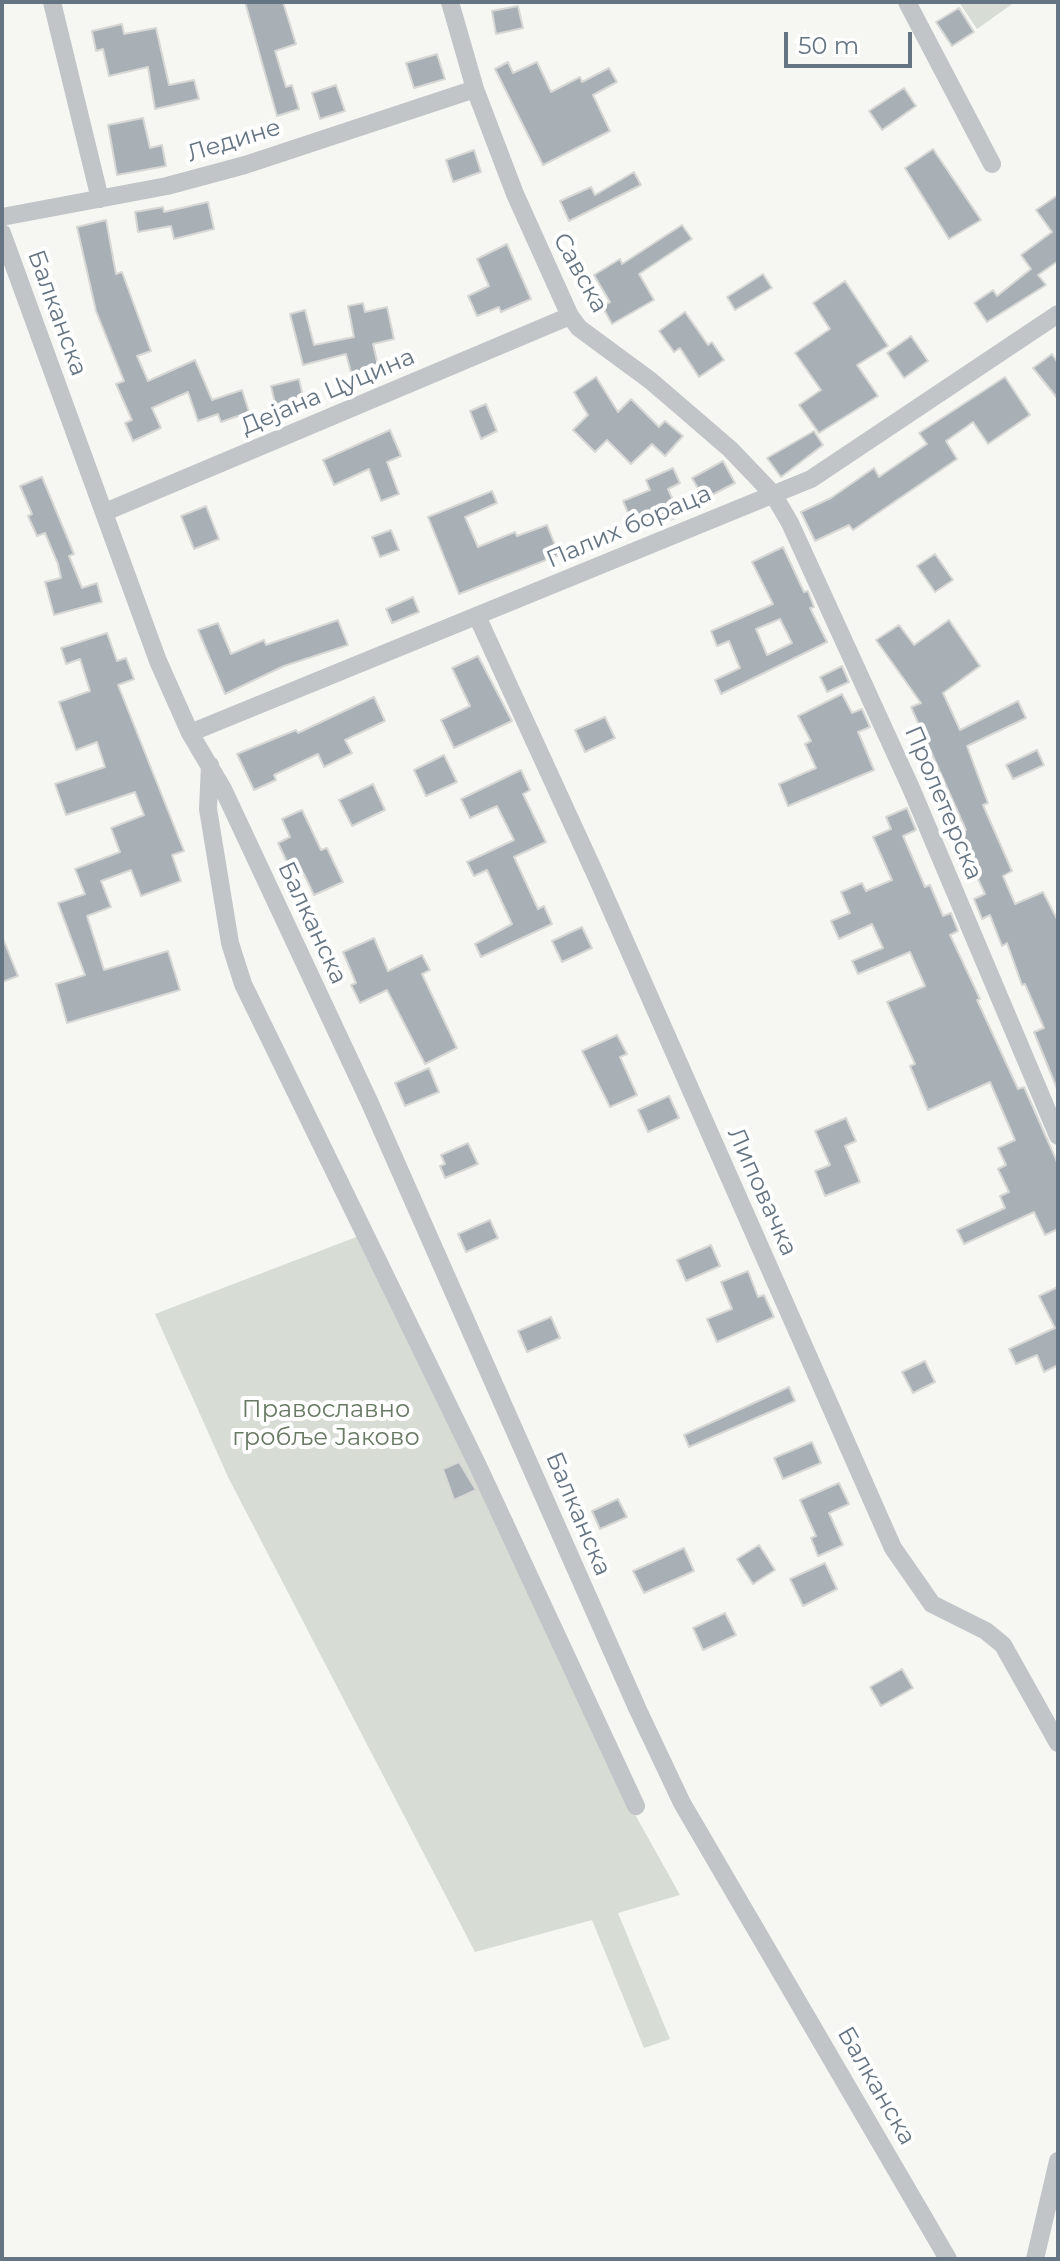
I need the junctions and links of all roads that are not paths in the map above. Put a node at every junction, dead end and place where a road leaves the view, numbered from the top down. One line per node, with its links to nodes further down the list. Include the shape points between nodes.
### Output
1 (52, 2): 6 (street)
2 (450, 2): 4 (street, Савска)
3 (907, 2): 5 (street)
4 (475, 89): 6 (street, Ледине, via 245,165); 10 (street, Савска, via 540,255)
5 (992, 164)
6 (100, 199): 7 (street, Ледине)
7 (2, 217)
8 (2, 233): 12 (street, Балканска)
9 (1058, 314): 11 (street, Палих бораца, via 830,468)
10 (570, 316): 11 (street, Савска, via 680,404); 12 (street, Дејана Цуцина)
11 (773, 494): 13 (street, Палих бораца); 16 (street, Пролетерска, via 841,630)
12 (105, 512): 14 (street, Балканска, via 158,661)
13 (477, 616): 14 (street, Палих бораца); 17 (street, Липовачка, via 893,1548 932,1604 1003,1645)
14 (190, 733): 15 (street, Балканска)
15 (210, 765): 18 (street, via 208,809 230,943 243,984 478,1466); 20 (street, Балканска, via 369,1101 682,1803)
16 (1058, 1136)
17 (1058, 1743)
18 (636, 1806)
19 (1058, 2161): 21 (street)
20 (948, 2259)
21 (1035, 2259)

